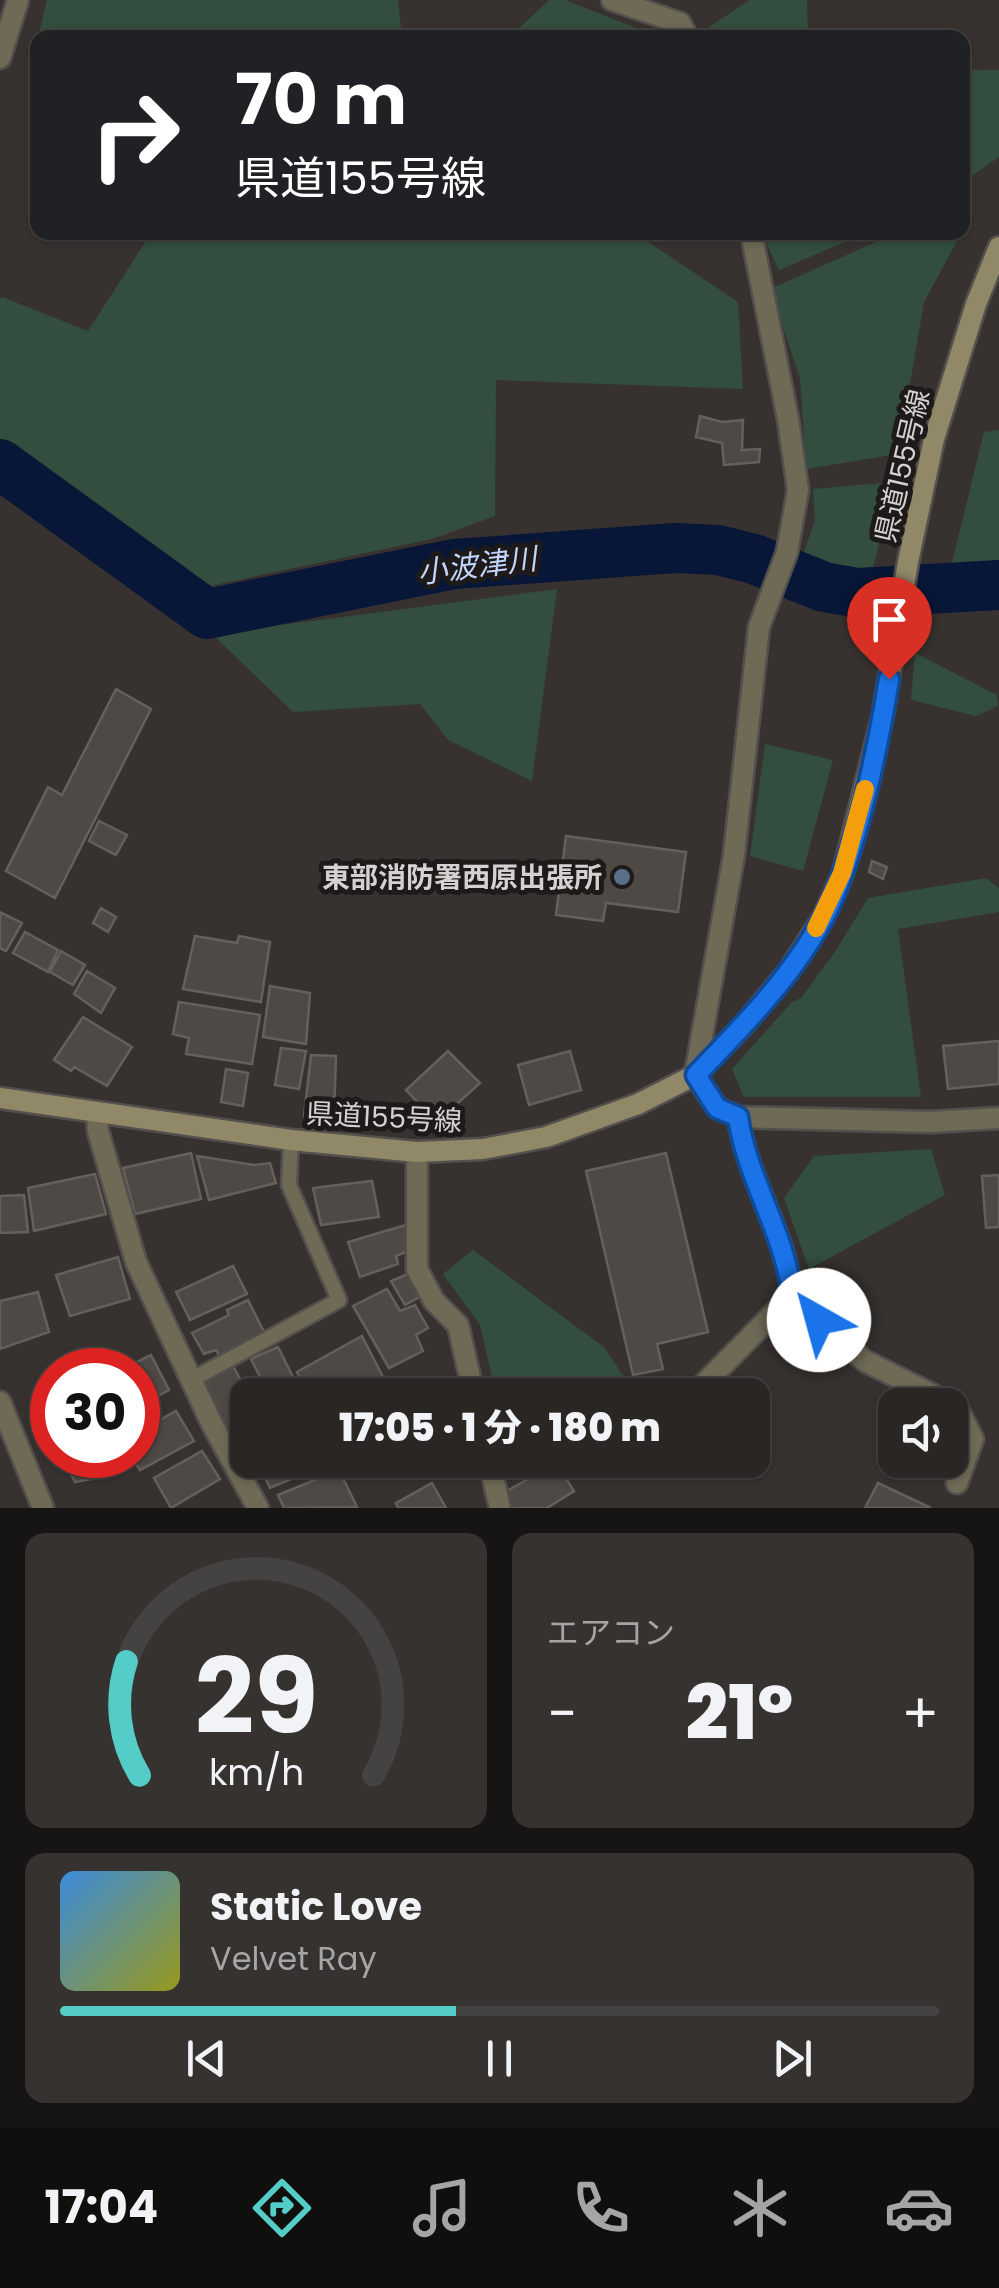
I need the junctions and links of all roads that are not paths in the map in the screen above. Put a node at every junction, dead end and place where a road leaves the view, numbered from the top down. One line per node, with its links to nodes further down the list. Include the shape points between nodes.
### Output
1 (18, 0): 4 (street)
2 (612, 0): 3 (street, via 680,23)
3 (684, 30)
4 (0, 58)
5 (753, 240): 7 (street, via 798,490 787,552 759,628 734,855)
6 (999, 247): 7 (main road, 県道155号線, via 949,383 908,562 883,714 842,873 788,972)
7 (696, 1075): 10 (street, via 717,1108); 13 (main road, 県道155号線, via 546,1137)
8 (0, 1098): 9 (main road, 県道155号線)
9 (98, 1114): 12 (main road, 県道155号線); 17 (street, via 136,1262)
10 (738, 1117): 11 (street); 14 (street)
11 (999, 1118)
12 (291, 1140): 13 (main road, 県道155号線); 17 (lane, via 289,1185 338,1300)
13 (417, 1152): 15 (street, via 417,1269 434,1301 458,1325)
14 (792, 1295): 16 (street); 20 (street, via 865,1361 957,1407 973,1439)
15 (470, 1378)
16 (710, 1378)
17 (191, 1380): 22 (street)
18 (0, 1402): 21 (street)
19 (493, 1478): 23 (street)
20 (957, 1483)
21 (43, 1508)
22 (258, 1508)
23 (500, 1508)

